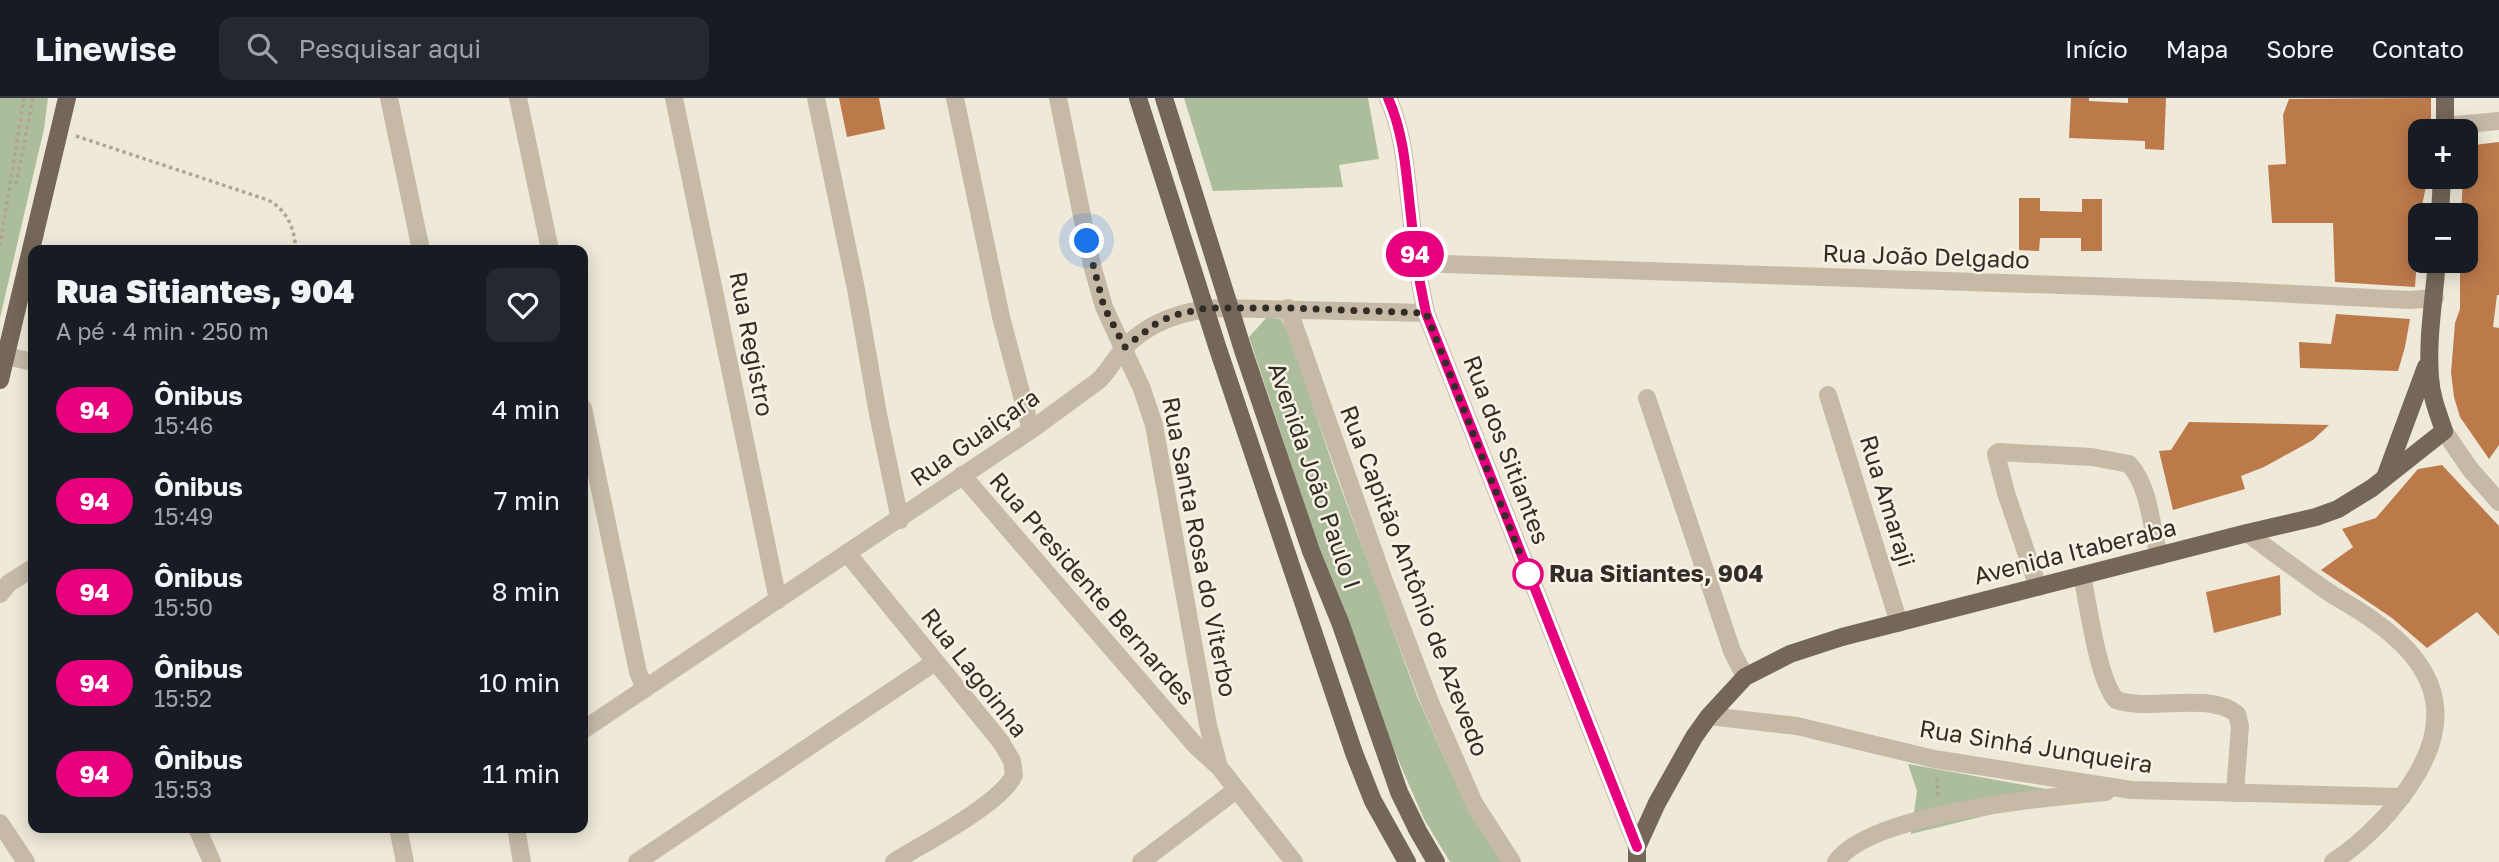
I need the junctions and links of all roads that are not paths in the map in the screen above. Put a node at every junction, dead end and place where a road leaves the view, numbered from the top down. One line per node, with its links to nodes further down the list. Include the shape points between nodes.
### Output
1 (67, 98): 15 (main road)
2 (389, 98): 16 (street)
3 (518, 98): 17 (street)
4 (674, 98): 47 (street, Rua Registro)
5 (816, 98): 39 (street)
6 (955, 98): 33 (street, via 1000,317)
7 (1058, 98): 26 (street, Rua Santa Rosa do Viterbo, via 1092,265 1104,307)
8 (1138, 98): 23 (main road, Avenida João Paulo I)
9 (1164, 98): 22 (main road, Avenida João Paulo I)
10 (1388, 98): 18 (street, Rua dos Sitiantes, via 1399,125)
11 (2445, 98): 12 (main road)
12 (2445, 119)
13 (2499, 121): 14 (street)
14 (2478, 124)
15 (33, 245)
16 (420, 245)
17 (549, 245)
18 (1416, 263): 21 (street, Rua João Delgado); 25 (street, Rua dos Sitiantes)
19 (28, 264): 27 (main road)
20 (2436, 273): 21 (main road)
21 (2435, 298): 28 (main road)
22 (1230, 307): 23 (street, Rua Guaiçara); 24 (street, Rua Guaiçara); 73 (main road, Avenida João Paulo I, via 1383,752)
23 (1206, 308): 26 (street, Rua Guaiçara, via 1158,322); 72 (main road, Avenida João Paulo I, via 1354,753 1373,801)
24 (1288, 308): 25 (street, Rua Guaiçara); 74 (street, Rua Capitão Antônio de Azevedo, via 1440,727 1474,803)
25 (1426, 313): 63 (street, Rua dos Sitiantes)
26 (1125, 347): 33 (street, Rua Guaiçara, via 1098,381); 54 (street, Rua Santa Rosa do Viterbo, via 1154,425)
27 (6, 356): 29 (street); 30 (main road)
28 (2430, 357): 34 (main road, via 2434,402); 37 (main road)
29 (28, 361)
30 (0, 380)
31 (1828, 395): 48 (street, Rua Amaraji)
32 (1647, 398): 50 (street, via 1732,651)
33 (1031, 430): 36 (street, Rua Guaiçara)
34 (2444, 431): 37 (main road, Avenida Itaberaba); 38 (street)
35 (588, 432): 51 (street)
36 (962, 475): 39 (street, Rua Guaiçara); 54 (street, Rua Presidente Bernardes)
37 (2385, 477): 40 (main road, Avenida Itaberaba, via 2337,509)
38 (2499, 502)
39 (900, 520): 41 (street, Rua Guaiçara)
40 (2247, 533): 42 (main road, Avenida Itaberaba); 58 (street, via 2375,621 2419,661 2436,700 2435,723 2429,755)
41 (848, 554): 47 (street, Rua Guaiçara); 49 (street, Rua Lagoinha)
42 (2159, 556): 44 (main road, Avenida Itaberaba); 45 (street, via 2144,492 2129,464 2092,457 1998,452 1997,461)
43 (28, 571): 46 (street)
44 (2082, 576): 45 (main road, Avenida Itaberaba); 57 (street, via 2103,672 2116,700 2208,704 2237,714)
45 (2038, 587): 48 (main road, Avenida Itaberaba)
46 (0, 594)
47 (778, 600): 51 (street, Rua Guaiçara)
48 (1899, 622): 50 (main road, Avenida Itaberaba, via 1816,644)
49 (935, 662): 68 (street); 69 (street, Rua Lagoinha, via 1001,742 1014,775 976,811)
50 (1745, 677): 52 (main road, Avenida Itaberaba)
51 (645, 690): 53 (street, Rua Guaiçara)
52 (1709, 716): 56 (street, Rua Sinhá Junqueira, via 1797,726 1934,759); 63 (main road, Avenida Itaberaba, via 1657,803)
53 (588, 727)
54 (1219, 767): 55 (street, Rua Presidente Bernardes)
55 (1236, 790): 70 (street); 71 (street, Rua Presidente Bernardes)
56 (2131, 790): 57 (street, Rua Sinhá Junqueira); 75 (street, via 1990,805 1931,818 1864,840)
57 (2235, 793): 58 (street, Rua Sinhá Junqueira)
58 (2402, 797): 76 (street, via 2350,851)
59 (4, 829): 64 (street)
60 (199, 833): 65 (street)
61 (399, 833): 66 (street)
62 (517, 833): 67 (street)
63 (1637, 855)
64 (26, 862)
65 (212, 862)
66 (405, 862)
67 (522, 862)
68 (636, 862)
69 (894, 862)
70 (1141, 862)
71 (1294, 862)
72 (1407, 862)
73 (1436, 862)
74 (1512, 862)
75 (1836, 862)
76 (2333, 862)

